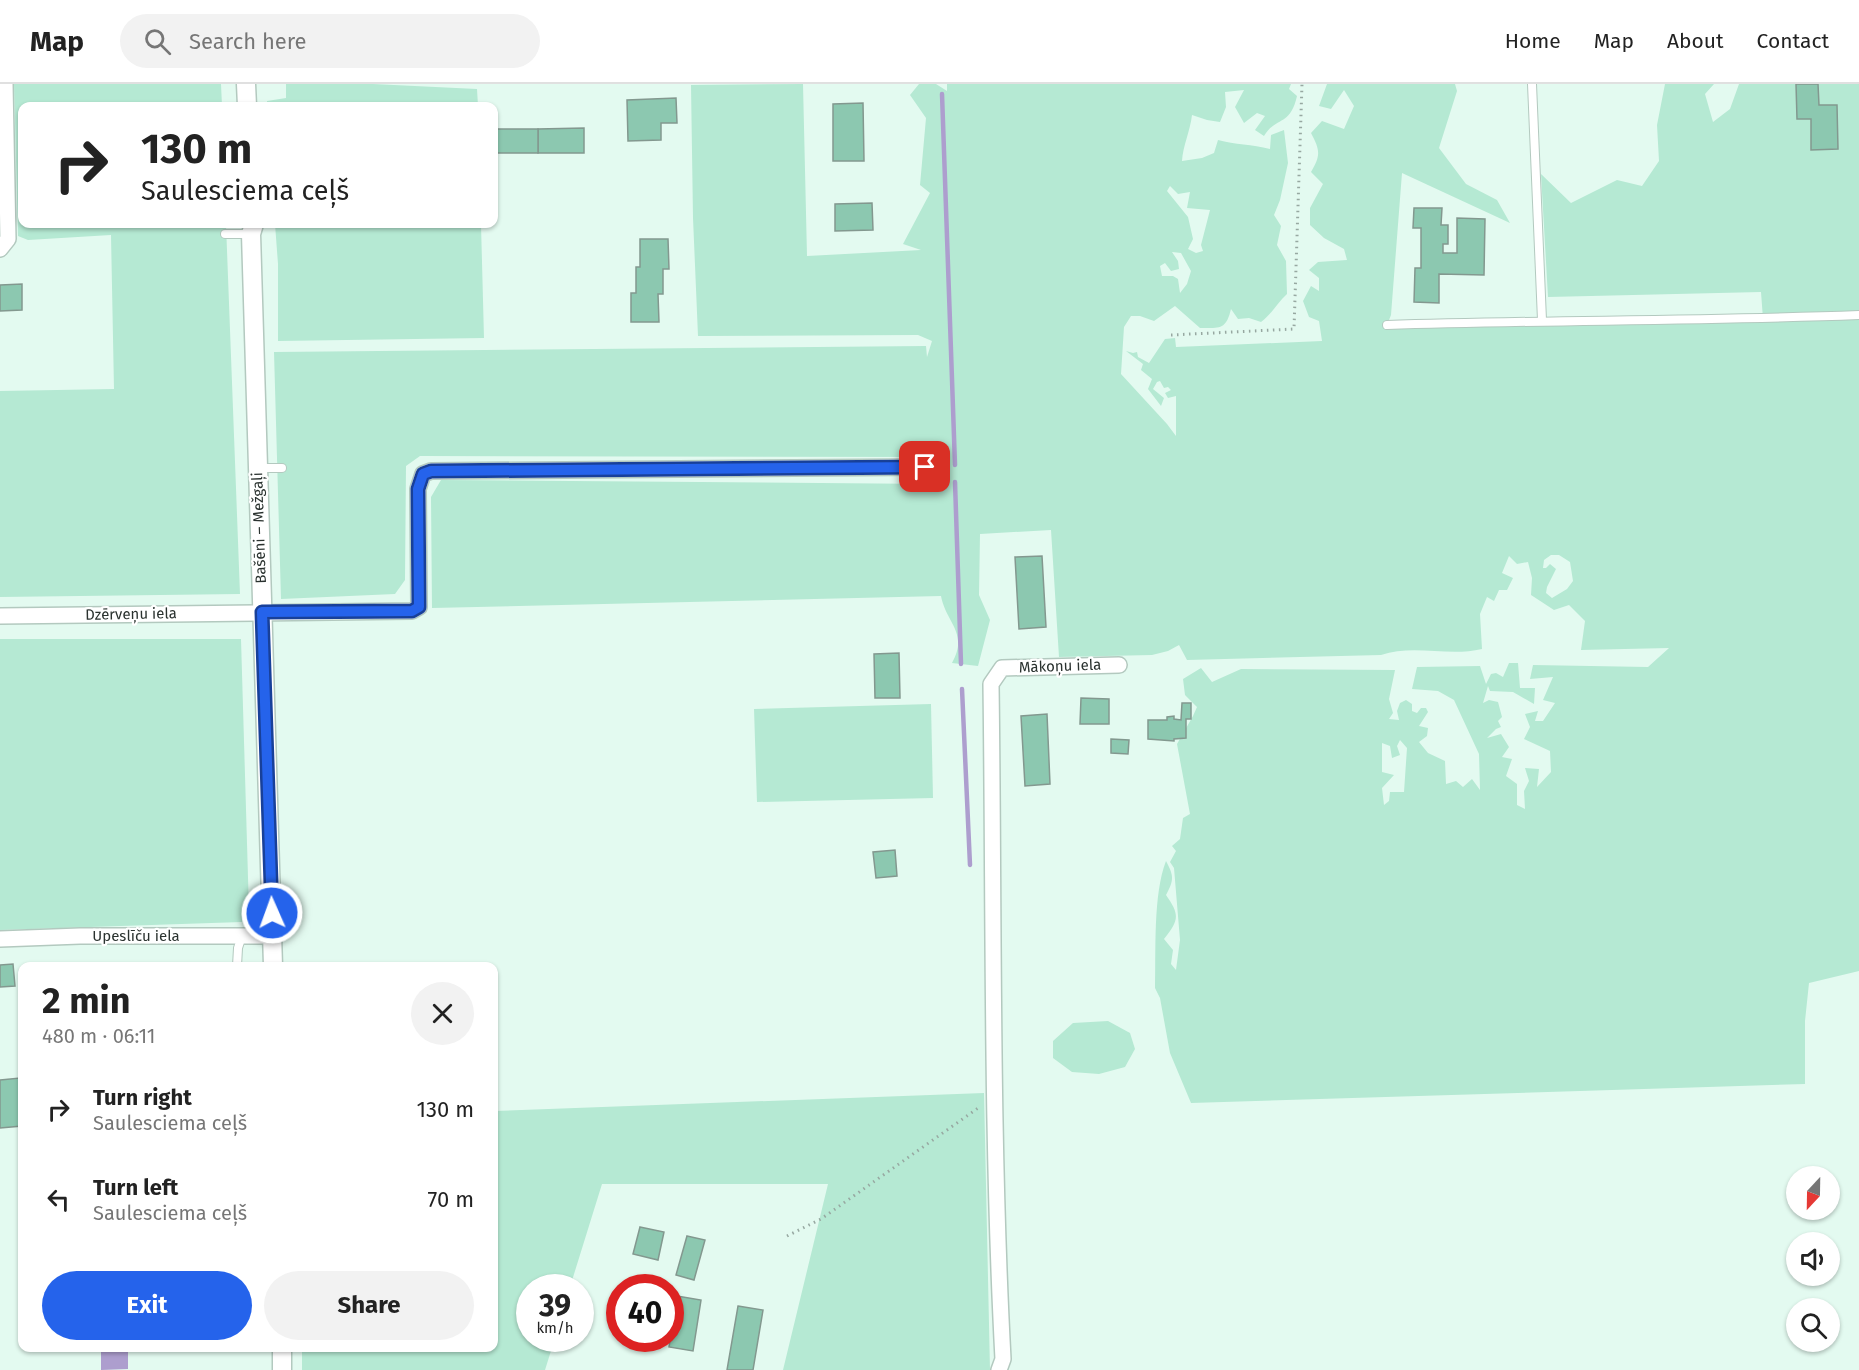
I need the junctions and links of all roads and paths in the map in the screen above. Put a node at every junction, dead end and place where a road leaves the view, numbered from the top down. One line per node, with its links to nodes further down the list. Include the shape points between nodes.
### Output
1 (5, 84): 9 (street, via 8,240)
2 (246, 84): 5 (street)
3 (1302, 84): 13 (path, via 1294,329)
4 (1532, 84): 11 (lane)
5 (247, 102)
6 (246, 228): 8 (lane)
7 (250, 228): 15 (street, Bašēni – Mežgaļi)
8 (225, 234)
9 (0, 249)
10 (1859, 315): 11 (lane)
11 (1542, 320): 12 (lane)
12 (1387, 325)
13 (1171, 335)
14 (925, 467): 17 (street, Dzērveņu iela, via 431,471 423,474 418,489 419,607 412,611)
15 (258, 468): 16 (lane); 17 (street, Bašēni – Mežgaļi)
16 (282, 468)
17 (262, 612): 18 (street, Dzērveņu iela); 21 (street, Bašēni – Mežgaļi)
18 (0, 616)
19 (1119, 665): 25 (street, Mākoņu iela, via 1002,668 991,684)
20 (242, 936): 21 (street, Upeslīču iela); 22 (street, Upeslīču iela); 23 (lane)
21 (272, 936): 24 (street, Bašēni – Mežgaļi)
22 (0, 939)
23 (237, 962)
24 (273, 962)
25 (995, 1096): 26 (path, via 821,1219); 29 (street, via 1003,1359)
26 (787, 1236)
27 (282, 1352): 28 (street)
28 (282, 1370)
29 (999, 1370)

